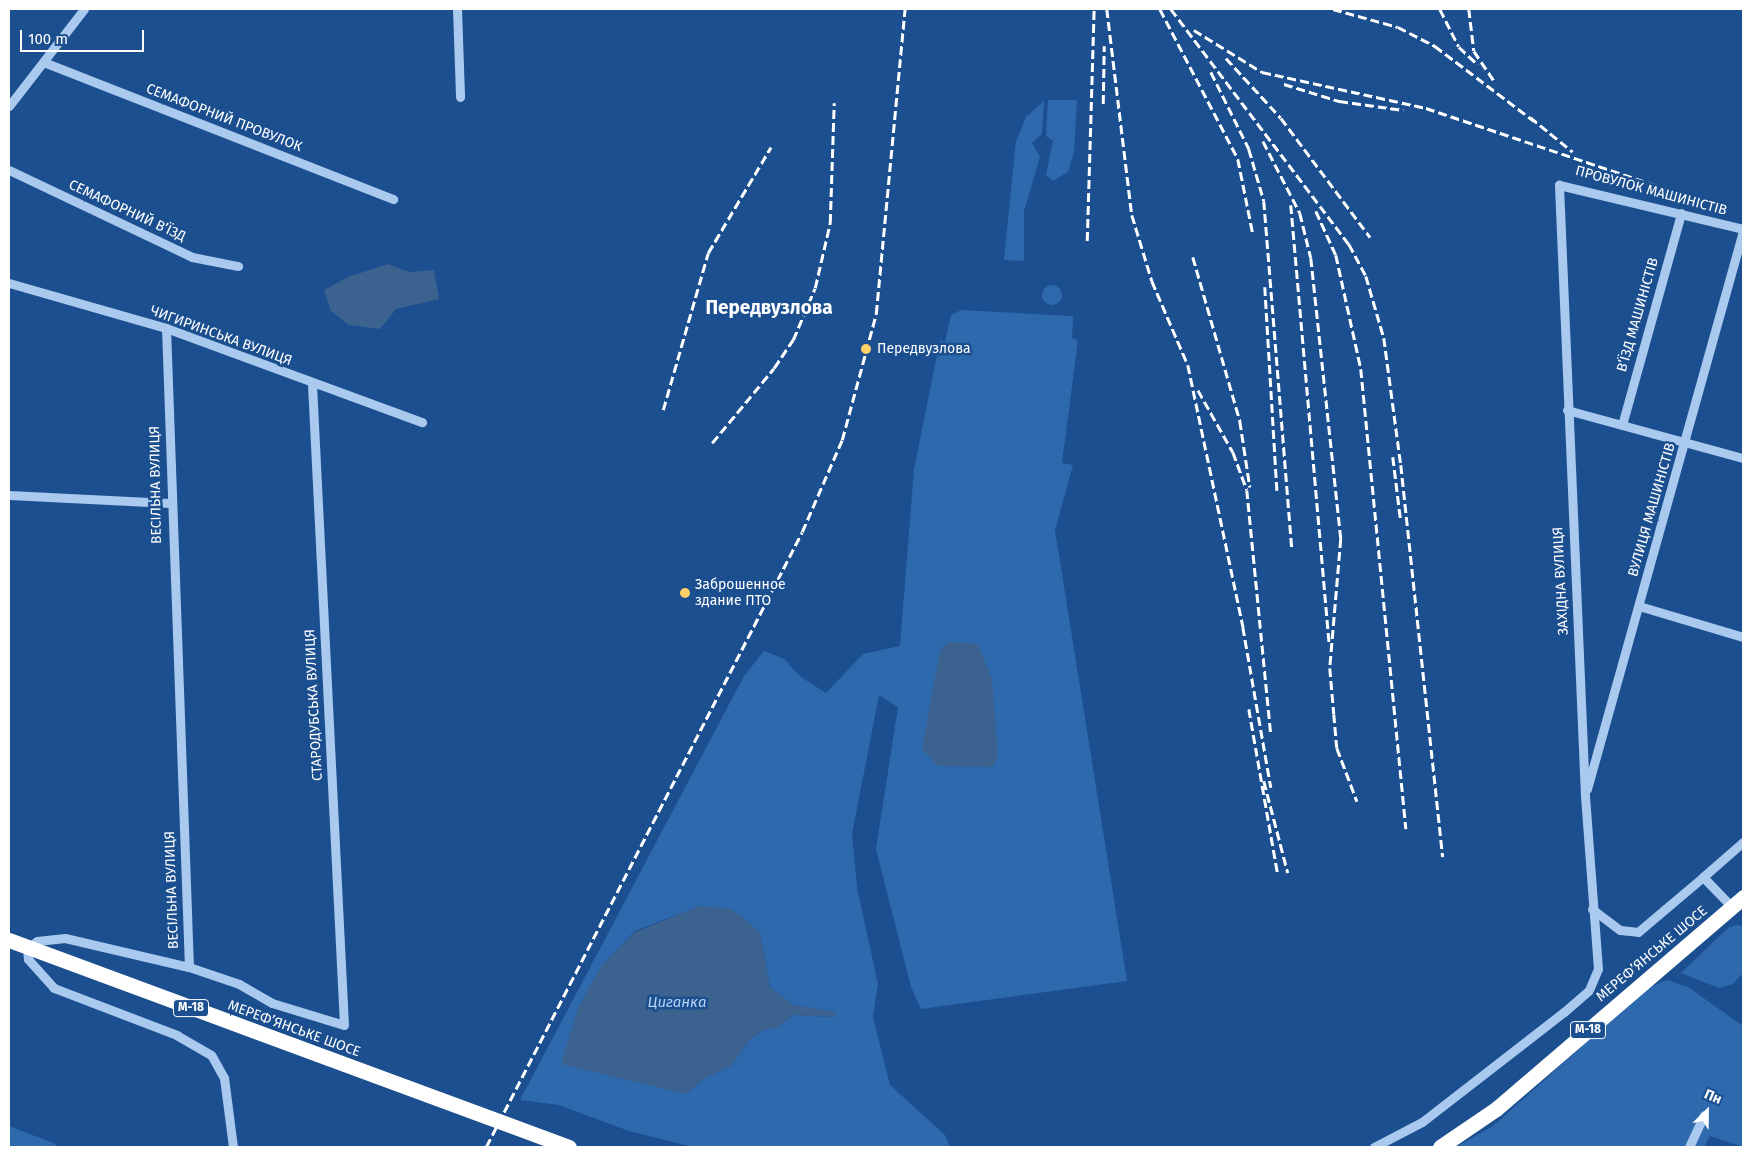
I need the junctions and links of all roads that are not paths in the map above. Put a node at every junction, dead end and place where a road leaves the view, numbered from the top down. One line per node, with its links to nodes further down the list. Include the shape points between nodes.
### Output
1 (84, 9): 3 (street)
2 (457, 9): 4 (street)
3 (46, 63): 5 (street); 8 (street, СЕМАФОРНИЙ ПРОВУЛОК)
4 (460, 98)
5 (9, 106)
6 (9, 170): 11 (street, СЕМАФОРНИЙ В’ЇЗД, via 192,256)
7 (1557, 192): 9 (street, ПРОВУЛОК МАШИНІСТІВ, via 1564,182); 15 (street, ЗАХІДНА ВУЛИЦЯ)
8 (393, 199)
9 (1681, 213): 10 (street, ПРОВУЛОК МАШИНІСТІВ); 17 (street, В’ЇЗД МАШИНІСТІВ)
10 (1743, 230): 18 (street, ВУЛИЦЯ МАШИНІСТІВ)
11 (238, 266)
12 (9, 284): 13 (street, ЧИГИРИНСЬКА ВУЛИЦЯ)
13 (166, 328): 14 (street, ЧИГИРИНСЬКА ВУЛИЦЯ); 21 (street, ВЕСІЛЬНА ВУЛИЦЯ)
14 (312, 384): 16 (street, ЧИГИРИНСЬКА ВУЛИЦЯ); 32 (street, СТАРОДУБСЬКА ВУЛИЦЯ, via 344,1025 272,1003 239,984)
15 (1566, 410): 17 (street); 24 (street, ЗАХІДНА ВУЛИЦЯ)
16 (422, 422)
17 (1622, 425): 18 (street)
18 (1686, 443): 19 (street); 22 (street, ВУЛИЦЯ МАШИНІСТІВ)
19 (1743, 458)
20 (9, 495): 21 (street)
21 (169, 503): 32 (street, ВЕСІЛЬНА ВУЛИЦЯ)
22 (1638, 606): 23 (street); 24 (street, ВУЛИЦЯ МАШИНІСТІВ)
23 (1743, 637)
24 (1585, 796): 29 (street, ЗАХІДНА ВУЛИЦЯ)
25 (1743, 842): 26 (street)
26 (1703, 877): 28 (street); 29 (street, via 1638,932 1620,930)
27 (1743, 897): 28 (highway, МЕРЕФ’ЯНСЬКЕ ШОСЕ / М-18)
28 (1732, 907): 37 (highway, МЕРЕФ’ЯНСЬКЕ ШОСЕ / М-18, via 1496,1109)
29 (1592, 908): 36 (street, ЗАХІДНА ВУЛИЦЯ, via 1598,969 1579,1000 1422,1122)
30 (9, 940): 31 (highway, МЕРЕФ’ЯНСЬКЕ ШОСЕ / М-18)
31 (27, 948): 32 (street, ВЕСІЛЬНА ВУЛИЦЯ, via 37,941 65,938); 34 (street, via 28,958 54,988 177,1035 210,1055 224,1078); 35 (highway, МЕРЕФ’ЯНСЬКЕ ШОСЕ / М-18)
32 (189, 967)
33 (1704, 1116): 38 (street)
34 (233, 1147)
35 (569, 1147)
36 (1374, 1147)
37 (1440, 1147)
38 (1689, 1147)

